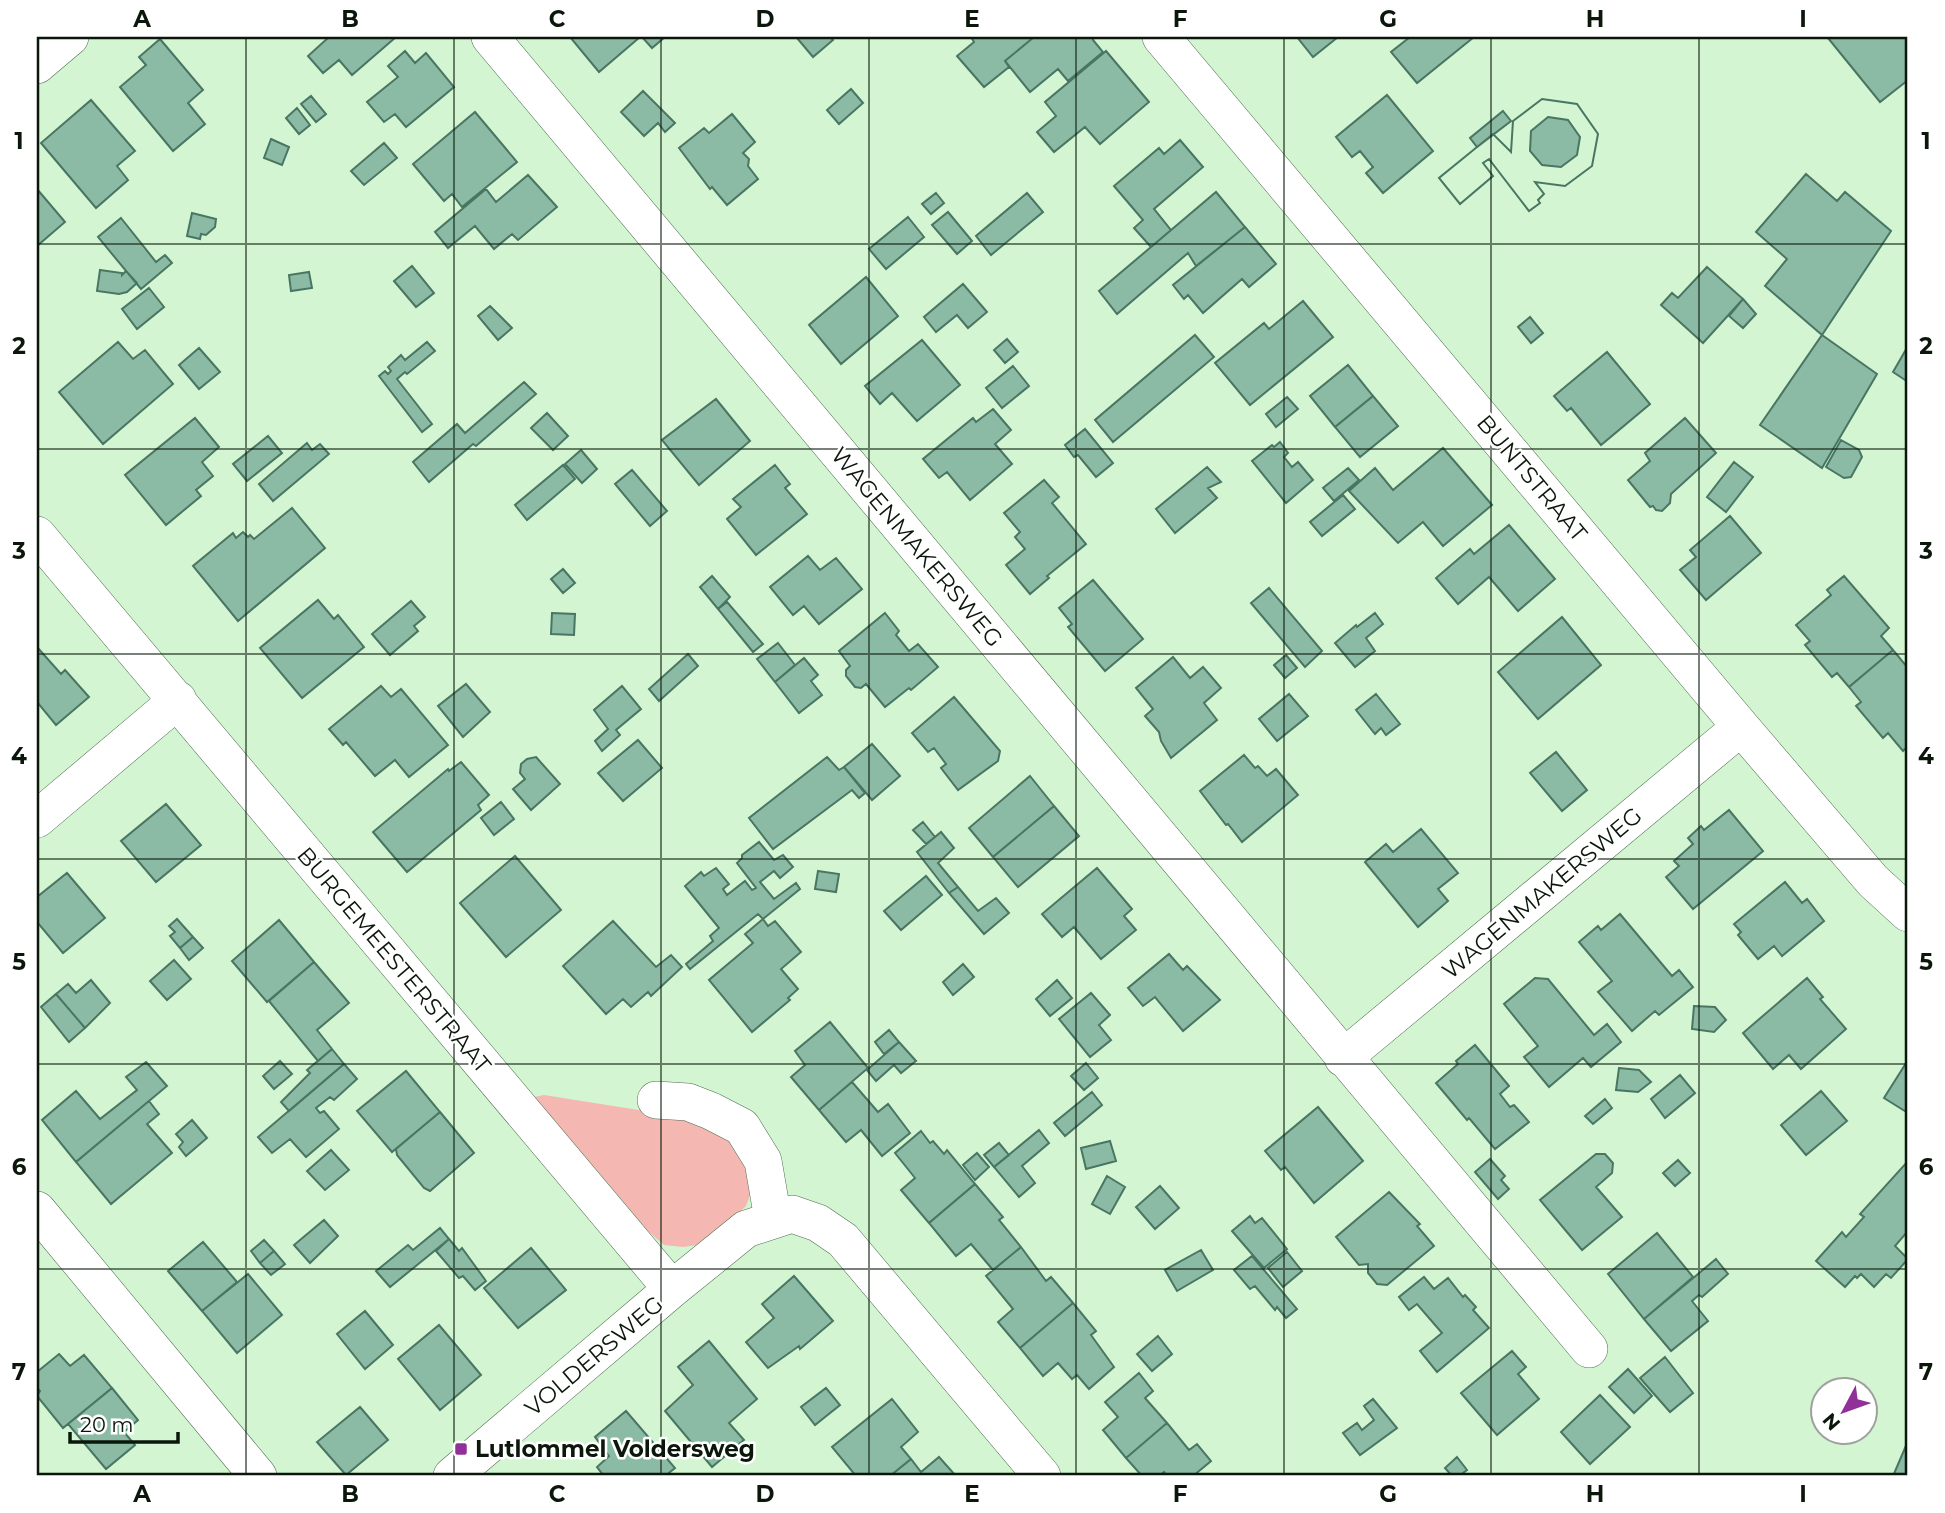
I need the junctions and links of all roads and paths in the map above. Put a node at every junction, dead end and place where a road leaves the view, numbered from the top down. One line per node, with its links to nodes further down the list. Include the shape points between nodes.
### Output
1 (70, 37): 4 (street)
2 (490, 37): 10 (street, WAGENMAKERSWEG)
3 (1161, 37): 7 (street, BUNTSTRAAT)
4 (37, 65)
5 (37, 535): 6 (street, BURGEMEESTERSTRAAT)
6 (178, 700): 8 (street); 14 (street, BURGEMEESTERSTRAAT)
7 (1741, 727): 9 (street, BUNTSTRAAT, via 1873,881); 10 (street, WAGENMAKERSWEG)
8 (37, 819)
9 (1908, 913)
10 (1343, 1058): 15 (street, WAGENMAKERSWEG)
11 (656, 1100): 13 (street, via 688,1102 742,1127 763,1161)
12 (37, 1210): 16 (street)
13 (773, 1219): 14 (street, via 746,1229); 18 (street, via 792,1214 818,1223 844,1240)
14 (672, 1289): 17 (street, VOLDERSWEG)
15 (1589, 1349)
16 (258, 1476)
17 (452, 1476)
18 (1042, 1476)

